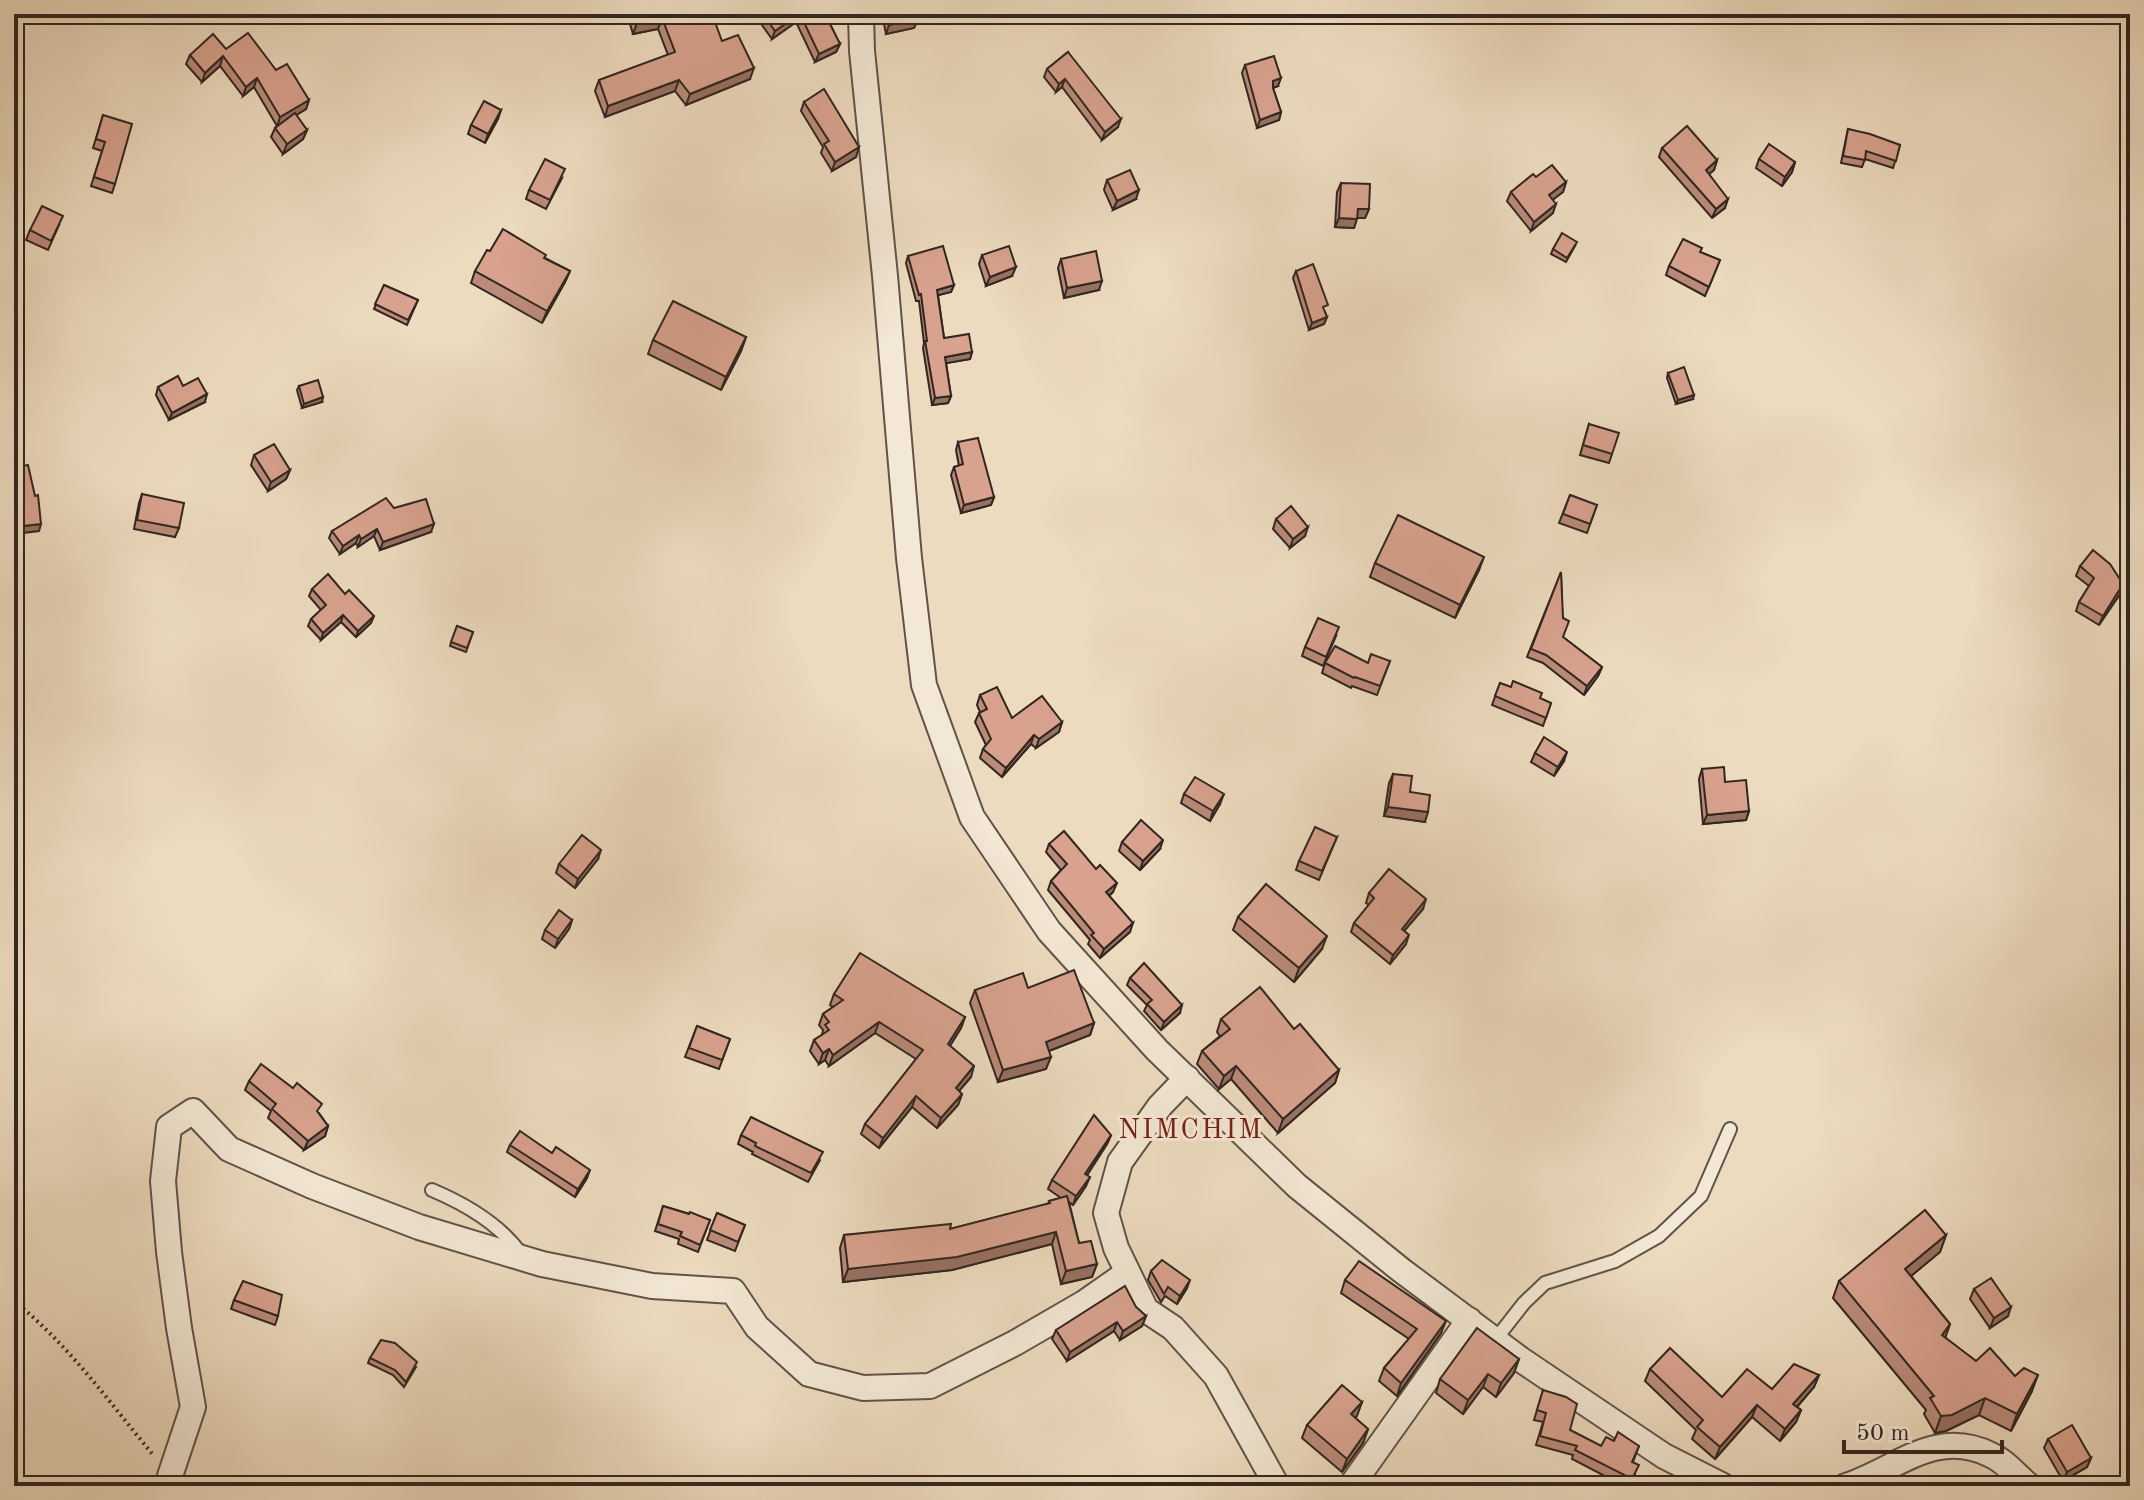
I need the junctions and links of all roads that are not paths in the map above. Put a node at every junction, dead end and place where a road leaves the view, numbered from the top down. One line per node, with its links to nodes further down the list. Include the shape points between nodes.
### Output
1 (861, 14): 2 (street, via 924,685 972,817 1049,931)
2 (1187, 1078): 6 (street, via 1120,1162 1106,1213); 7 (street, via 1297,1186)
3 (1730, 1129): 8 (lane, via 1701,1196 1659,1236 1615,1261 1545,1283)
4 (432, 1190): 5 (lane, via 485,1219)
5 (526, 1259): 6 (street, via 652,1286 733,1291 757,1327 809,1374 863,1388 930,1386 1015,1343); 9 (street, via 419,1227 312,1186 229,1149 193,1111 169,1127 163,1181 193,1407)
6 (1127, 1273): 10 (street, via 1146,1310 1173,1328 1216,1376)
7 (1469, 1320): 8 (street); 11 (street)
8 (1495, 1340): 12 (street, via 1664,1456)
9 (170, 1476)
10 (1277, 1486)
11 (1351, 1486)
12 (1723, 1486)
13 (1846, 1486): 14 (street, via 1919,1451 1964,1445 1993,1455)
14 (2029, 1486)

